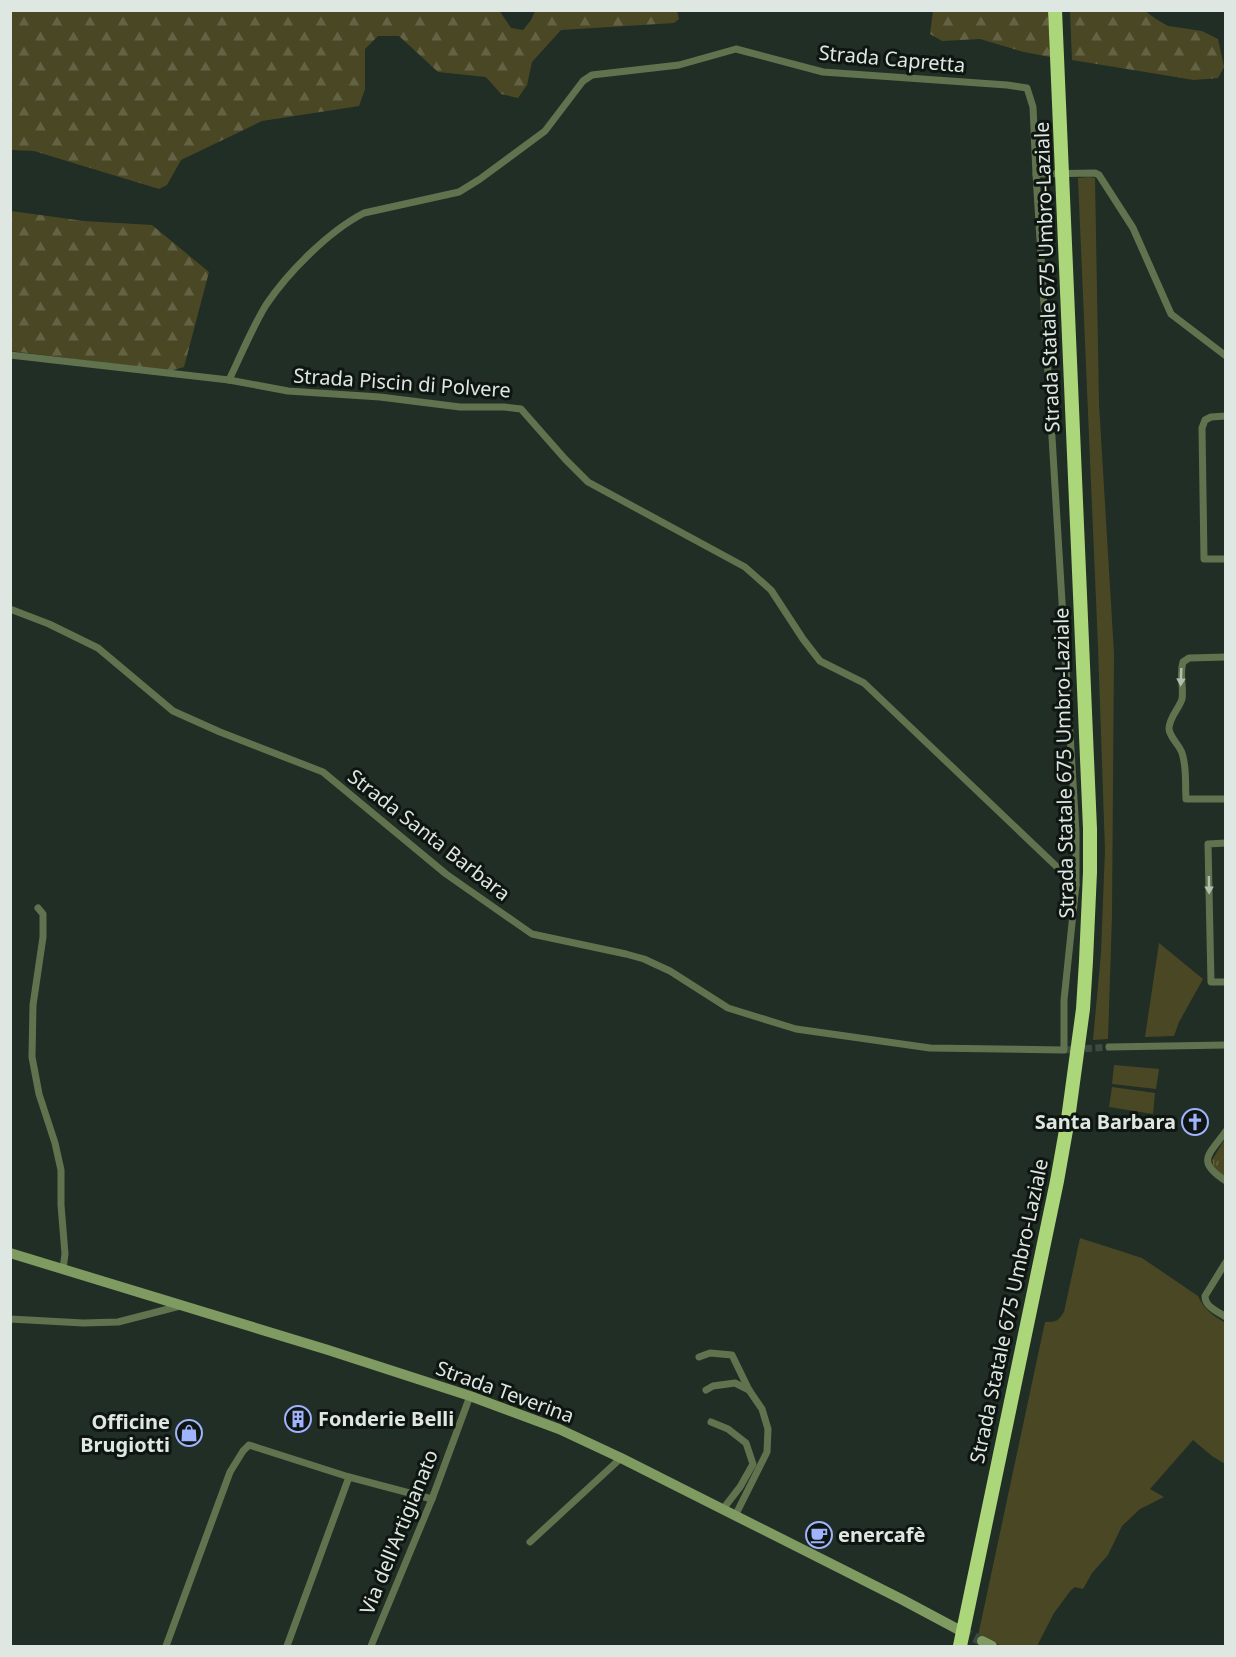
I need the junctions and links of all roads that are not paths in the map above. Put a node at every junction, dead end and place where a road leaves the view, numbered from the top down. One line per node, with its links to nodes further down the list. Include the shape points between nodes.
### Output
1 (1055, 10): 43 (highway, Strada Statale 675 Umbro-Laziale, via 1090,829 1086,961 1062,1150)
2 (1064, 10): 39 (highway, Strada Statale 675 Umbro-Laziale, via 1098,829 1098,919 1077,1122)
3 (1036, 174): 5 (street, via 1099,175 1133,228 1171,314); 6 (street, Strada Capretta, via 1033,107 1028,88 823,72 736,49 679,65 592,75 583,81 545,131 480,179 459,192 364,213 322,243 266,305); 13 (street, Strada Capretta)
4 (10, 355): 6 (street, Strada Piscin di Polvere)
5 (1226, 356)
6 (229, 380): 13 (street, Strada Piscin di Polvere, via 288,391 522,409 588,482 746,567 771,590 820,661 864,683)
7 (1226, 416): 8 (street, via 1211,417 1202,428 1204,559)
8 (1226, 559)
9 (10, 609): 18 (street, Strada Santa Barbara, via 98,648 173,711 323,772 446,874 532,934 645,959 728,1008 796,1029 930,1048)
10 (1226, 657): 11 (street, one-way to 11, via 1189,658 1183,662 1182,699 1169,726 1184,761 1186,799)
11 (1226, 799)
12 (1226, 843): 15 (street, one-way to 15, via 1208,844 1211,982)
13 (1076, 885): 18 (street, Strada Capretta, via 1064,1000)
14 (38, 908): 23 (street, via 43,914 43,937 33,1005 32,1056 61,1170)
15 (1226, 982)
16 (1226, 1045): 17 (street)
17 (1109, 1047)
18 (1064, 1050)
19 (1226, 1131): 20 (street, via 1208,1157 1212,1172)
20 (1226, 1180)
21 (10, 1253): 23 (main road, Strada Teverina)
22 (1226, 1262): 25 (street, via 1205,1296 1208,1305)
23 (63, 1269): 24 (main road, Strada Teverina)
24 (180, 1306): 26 (street, via 118,1322); 30 (main road, Strada Teverina)
25 (1226, 1317)
26 (10, 1319)
27 (699, 1357): 29 (street, via 710,1353 732,1355)
28 (706, 1390): 29 (street, via 735,1383)
29 (749, 1390): 36 (street, via 762,1409 768,1429 767,1452)
30 (470, 1396): 32 (main road, Strada Teverina, via 559,1429); 34 (street, Via dell'Artigianato)
31 (711, 1422): 35 (street, via 746,1443 753,1464)
32 (621, 1458): 35 (main road, Strada Teverina); 37 (street)
33 (349, 1478): 34 (street); 40 (street, via 249,1445 230,1472); 41 (street)
34 (432, 1499): 42 (street, Via dell'Artigianato)
35 (723, 1509): 36 (main road, Strada Teverina)
36 (735, 1515): 38 (main road, Strada Teverina)
37 (530, 1542)
38 (961, 1630)
39 (981, 1645)
40 (166, 1647)
41 (287, 1647)
42 (371, 1647)
43 (960, 1647)

